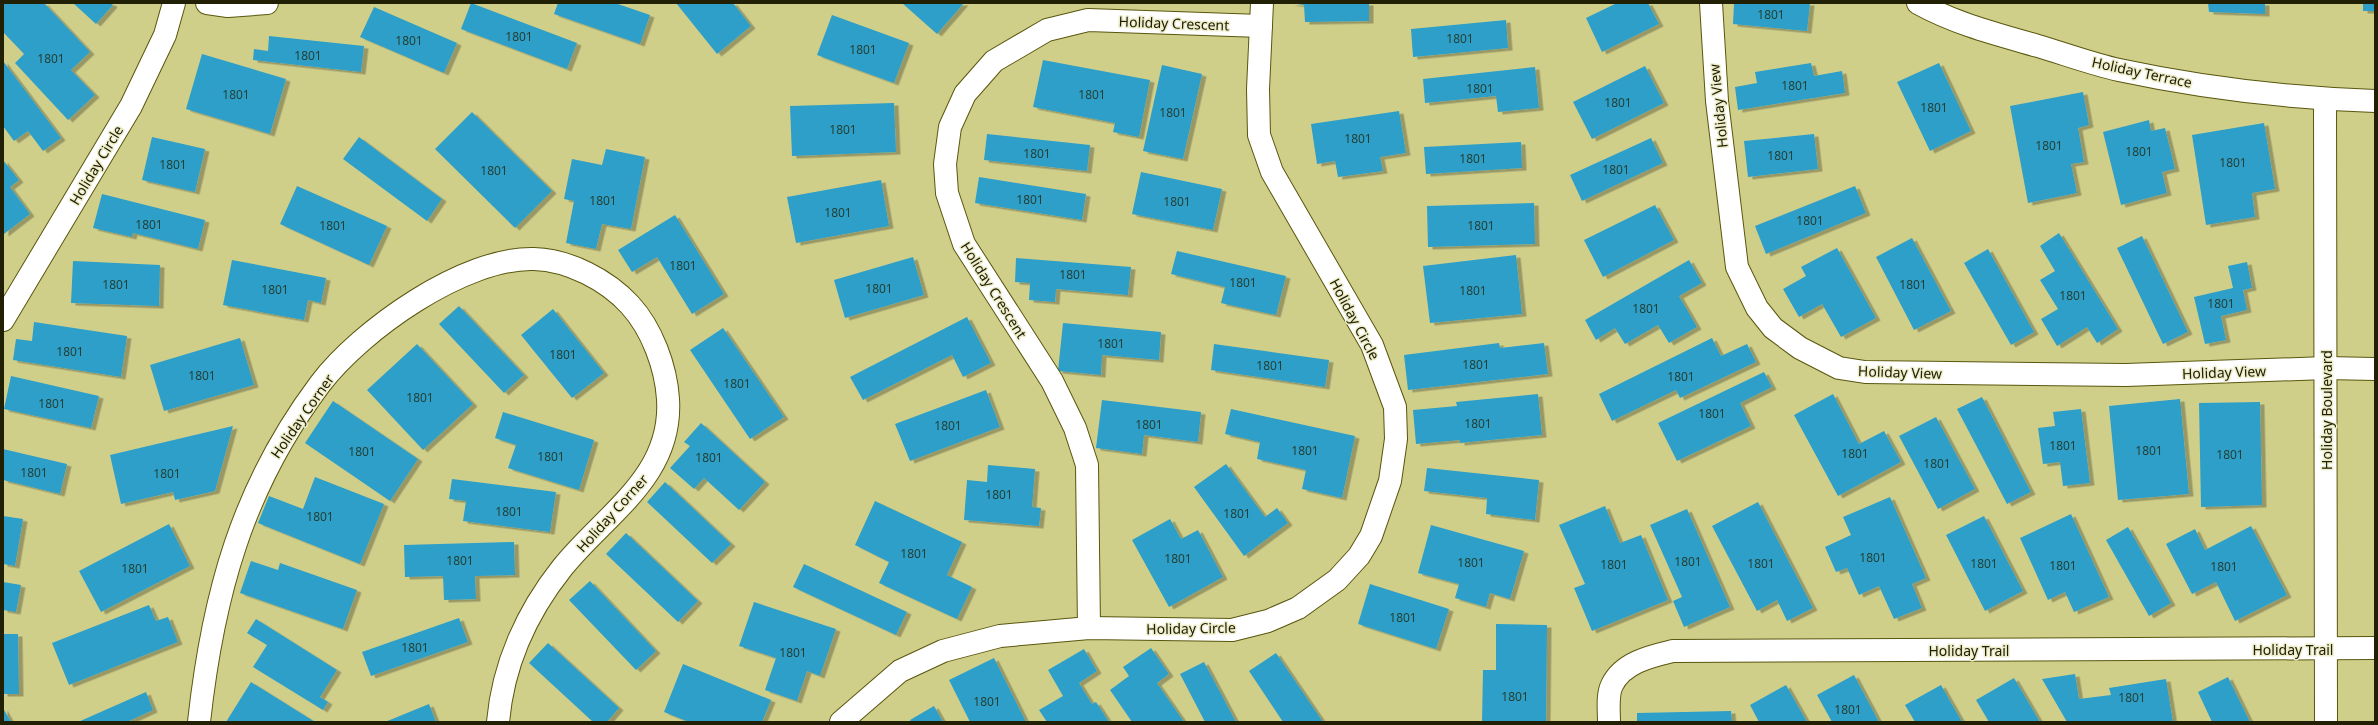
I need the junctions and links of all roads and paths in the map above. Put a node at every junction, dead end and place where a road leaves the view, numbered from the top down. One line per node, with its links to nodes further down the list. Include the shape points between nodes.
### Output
1 (174, 3): 10 (street, Holiday Circle, via 164,35 131,106)
2 (207, 3): 3 (street, via 228,6)
3 (268, 3)
4 (1262, 3): 7 (street, Holiday Circle)
5 (1711, 3): 11 (street, Holiday View, via 1717,101 1737,267 1757,308 1773,328 1800,348 1839,368 1865,372 2126,375)
6 (1918, 3): 8 (street, Holiday Terrace, via 1968,26 2118,70 2230,89)
7 (1261, 26): 13 (street, Holiday Circle, via 1259,135 1272,172 1372,345 1395,407 1396,439 1390,481 1371,536 1359,556 1337,580 1298,608 1268,621 1232,630); 13 (street, Holiday Crescent, via 1088,20 1047,30 994,61 965,94 950,127 945,164 948,193 964,244 1052,381 1075,428 1087,465)
8 (2325, 99): 9 (street, Holiday Terrace); 11 (street, Holiday Boulevard)
9 (2375, 101)
10 (3, 320)
11 (2326, 368): 12 (street, Holiday View); 15 (street, Holiday Boulevard)
12 (2375, 369)
13 (1089, 628): 18 (street, Holiday Circle, via 1000,636 943,650 900,671)
14 (2375, 648): 15 (street, Holiday Trail)
15 (2326, 649): 19 (street, Holiday Trail, via 1673,650 1643,658 1622,672 1612,685); 20 (street, Holiday Boulevard)
16 (199, 722): 17 (street, Holiday Corner, via 206,660 224,576 238,535 272,457 321,382 367,336 423,296 466,274 502,262 534,259 552,261 593,276 619,293 639,315 661,362 668,397 668,419 664,442 649,473 564,565 524,626 515,646)
17 (498, 722)
18 (841, 722)
19 (1609, 722)
20 (2326, 722)

